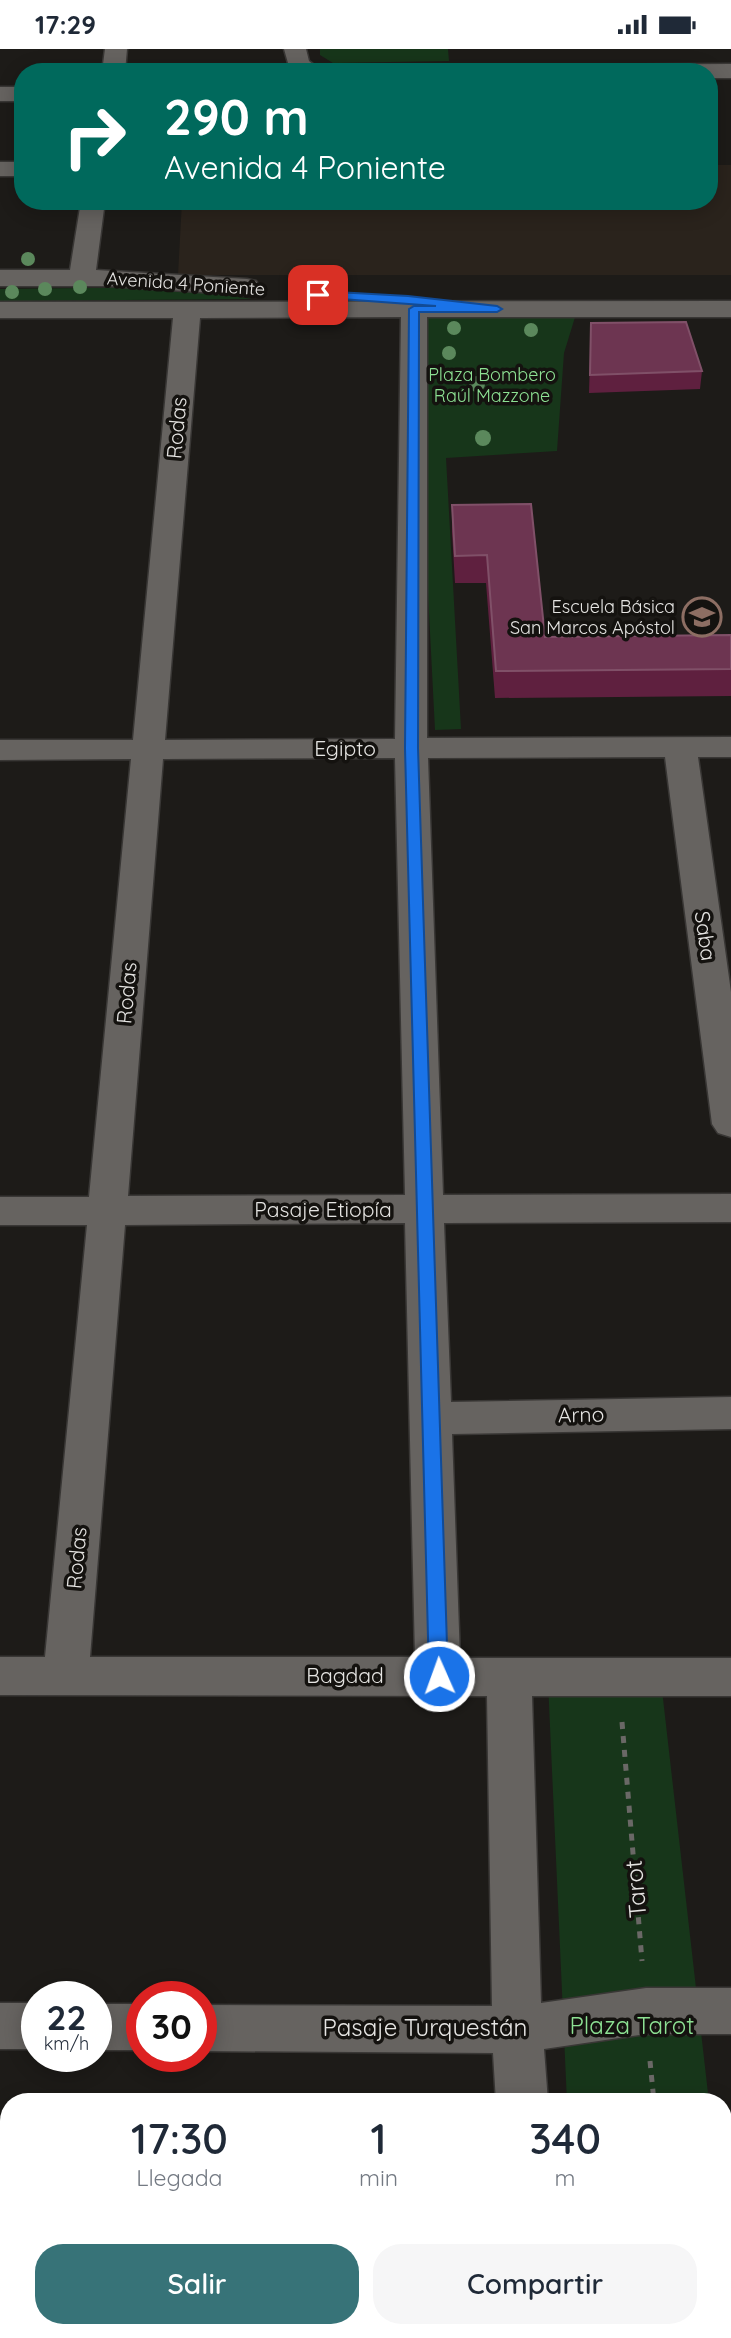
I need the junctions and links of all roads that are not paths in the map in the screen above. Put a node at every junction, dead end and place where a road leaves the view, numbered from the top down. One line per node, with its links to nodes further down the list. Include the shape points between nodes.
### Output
1 (92, 210): 3 (street)
2 (0, 278): 3 (street, Avenida 4 Poniente)
3 (82, 278): 5 (street, Avenida 4 Poniente, via 188,282)
4 (414, 309): 5 (street, Avenida 4 Poniente); 8 (street, Avenida 4 Poniente); 11 (street)
5 (497, 309): 6 (street, Avenida 4 Poniente)
6 (731, 309)
7 (0, 310): 8 (street, Avenida 4 Poniente)
8 (187, 310): 12 (street, Rodas)
9 (680, 747): 10 (street, Egipto); 11 (street, Egipto); 14 (street, Saba)
10 (731, 747)
11 (411, 748): 12 (street, Egipto); 16 (street)
12 (148, 749): 13 (street, Egipto); 17 (street, Rodas)
13 (0, 750)
14 (731, 1124)
15 (731, 1208): 16 (street, Pasaje Etiopía)
16 (425, 1209): 17 (street, Pasaje Etiopía); 20 (street)
17 (107, 1211): 18 (street, Pasaje Etiopía); 22 (street, Rodas)
18 (0, 1212)
19 (731, 1413): 20 (street, Arno)
20 (431, 1418): 23 (street)
21 (0, 1676): 22 (street, Bagdad)
22 (66, 1676): 23 (street, Bagdad)
23 (439, 1676): 24 (street, Bagdad)
24 (509, 1677): 25 (street, Bagdad); 30 (street)
25 (731, 1677)
26 (731, 2011): 30 (street, Pasaje Turquestán, via 646,2011)
27 (0, 2026): 28 (street)
28 (21, 2026)
29 (217, 2028): 30 (street, Pasaje Turquestán)
30 (516, 2030): 31 (street)
31 (521, 2093)

